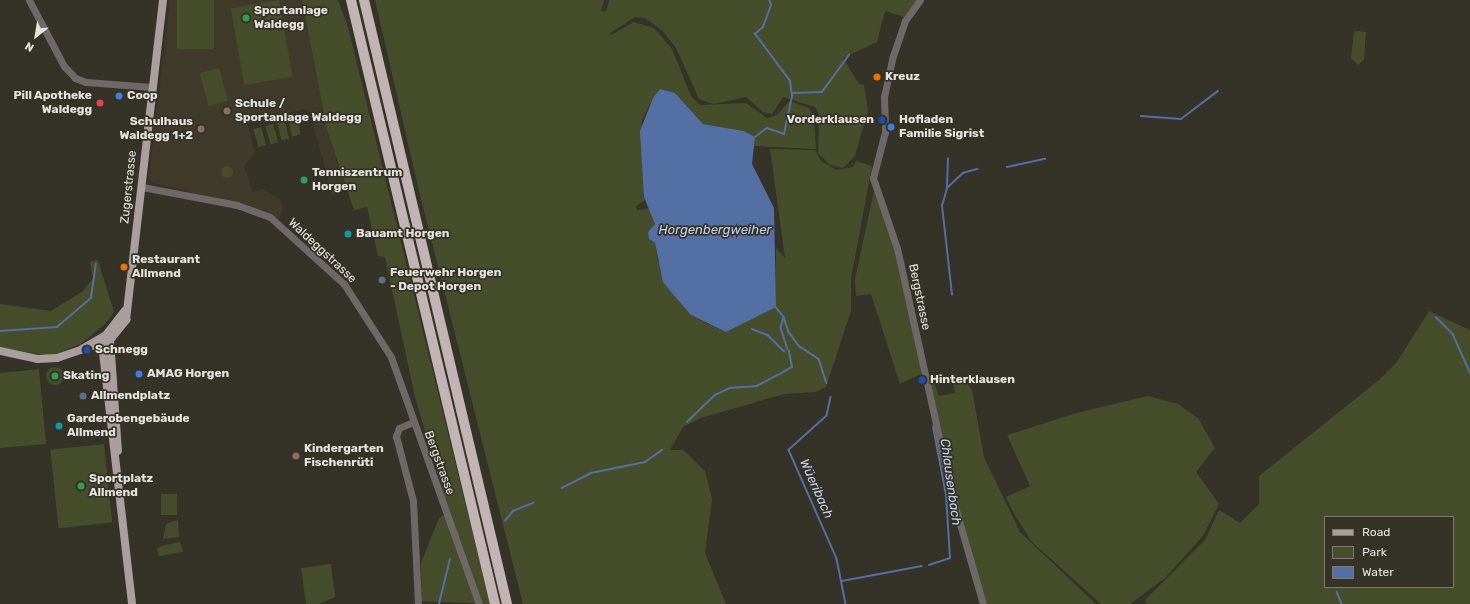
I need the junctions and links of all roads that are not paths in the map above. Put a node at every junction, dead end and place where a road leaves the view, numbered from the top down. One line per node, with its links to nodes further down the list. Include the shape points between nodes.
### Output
1 (29, 0): 8 (street, via 64,66 75,78 86,82)
2 (163, 0): 8 (main road, Zugerstrasse)
3 (344, 0): 7 (highway)
4 (351, 0): 7 (highway)
5 (364, 0): 23 (highway)
6 (920, 0): 24 (street, Bergstrasse, via 905,21 893,55 884,96 885,132 873,178 902,266 952,494)
7 (371, 85): 22 (highway)
8 (152, 87): 9 (main road, Zugerstrasse)
9 (142, 187): 10 (main road, Zugerstrasse); 16 (street, Waldeggstrasse, via 237,205 270,217 354,297 391,357)
10 (129, 306): 11 (main road, Zugerstrasse, via 123,326); 12 (main road, Zugerstrasse)
11 (110, 340): 12 (main road, Zugerstrasse); 13 (main road)
12 (101, 342): 13 (main road); 14 (main road, Zugerstrasse, via 47,360); 15 (main road)
13 (108, 350): 15 (main road)
14 (0, 352)
15 (113, 422): 17 (main road)
16 (413, 422): 20 (street, Bergstrasse, via 399,428 396,436 413,501); 21 (street, Bergstrasse)
17 (127, 581): 18 (main road); 19 (main road)
18 (127, 604)
19 (132, 604)
20 (418, 604)
21 (479, 604)
22 (495, 604)
23 (508, 604)
24 (982, 604)

